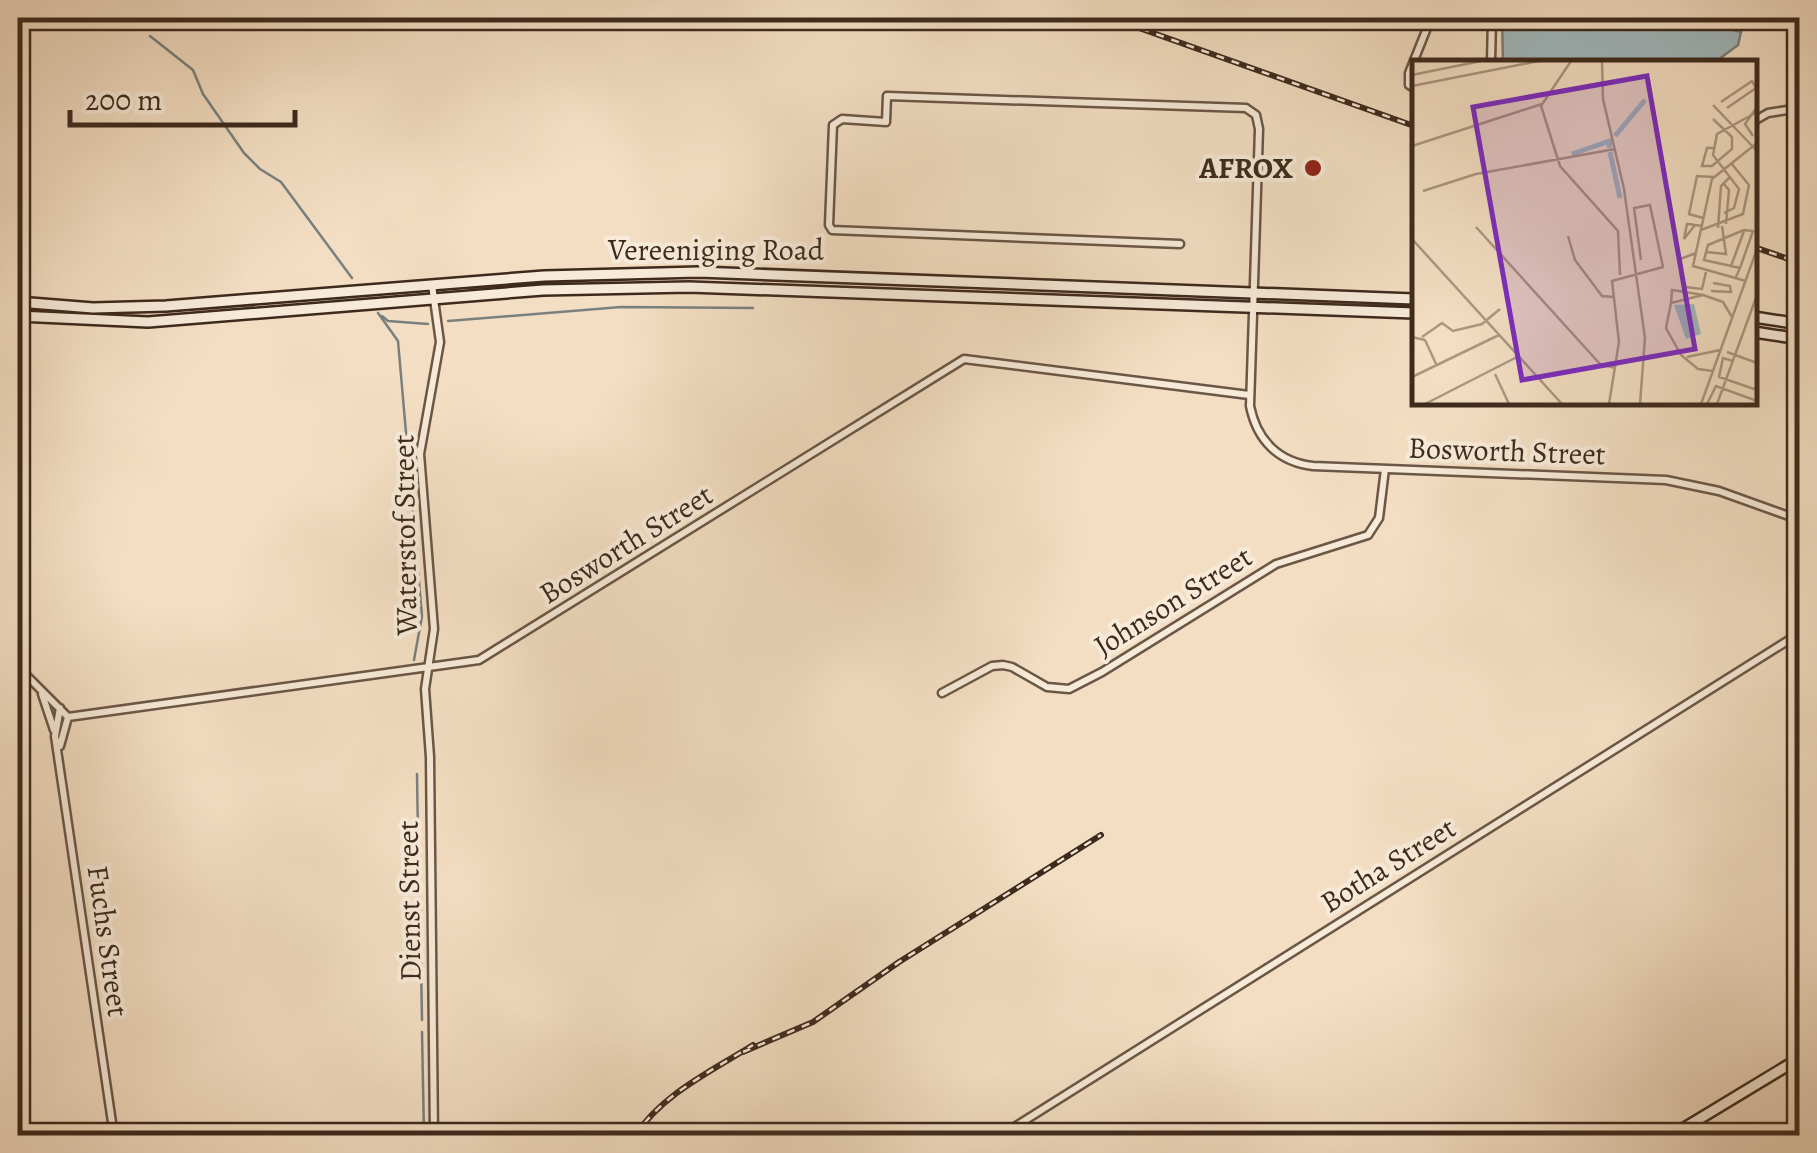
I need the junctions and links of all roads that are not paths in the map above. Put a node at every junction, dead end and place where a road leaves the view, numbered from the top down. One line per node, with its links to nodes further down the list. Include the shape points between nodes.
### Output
1 (1280, 18): 2 (street, via 1302,26)
2 (1315, 18)
3 (1430, 18): 5 (street)
4 (1492, 18): 6 (street)
5 (1414, 60)
6 (1491, 60)
7 (1412, 64): 8 (street)
8 (1412, 87)
9 (1800, 108): 10 (street)
10 (1757, 120)
11 (1180, 244): 13 (street, Bosworth Street, via 832,230 833,124 886,122 887,96 1246,108 1259,129)
12 (432, 284): 13 (main road, Vereeniging Road, via 699,272); 15 (street, Waterstof Street); 16 (main road, Vereeniging Road, via 166,306)
13 (1253, 292): 14 (main road, Vereeniging Road); 17 (street, Bosworth Street)
14 (1412, 299)
15 (435, 300): 17 (main road, Vereeniging Road, via 558,289 751,287); 19 (main road, Vereeniging Road, via 137,322); 29 (street, Waterstof Street, via 440,342 420,454 433,612)
16 (18, 302)
17 (1252, 308): 18 (main road, Vereeniging Road); 24 (street, Bosworth Street)
18 (1412, 313)
19 (18, 316)
20 (1757, 317): 21 (main road)
21 (1800, 324)
22 (1757, 332): 23 (main road)
23 (1800, 338)
24 (1249, 394): 25 (street, Bosworth Street, via 1257,431 1282,457 1313,466); 29 (street, Bosworth Street, via 956,361 501,649 479,660)
25 (1385, 469): 26 (street, Bosworth Street, via 1666,480); 31 (street, Johnson Street, via 1379,518 1368,536 1276,564 1102,672 1068,689 1047,688 1003,665 992,666)
26 (1800, 520)
27 (1800, 633): 39 (street, Botha Street)
28 (18, 667): 30 (street)
29 (427, 667): 33 (street, Bosworth Street); 38 (street, Dienst Street)
30 (40, 688): 32 (street); 34 (street)
31 (942, 692)
32 (60, 708): 33 (street); 34 (street, Fuchs Street)
33 (68, 716): 35 (street, Fuchs Street)
34 (55, 736): 35 (street, Fuchs Street)
35 (59, 752): 37 (street, Fuchs Street)
36 (1800, 1058): 40 (main road)
37 (114, 1136)
38 (434, 1136)
39 (1000, 1136)
40 (1671, 1136)

